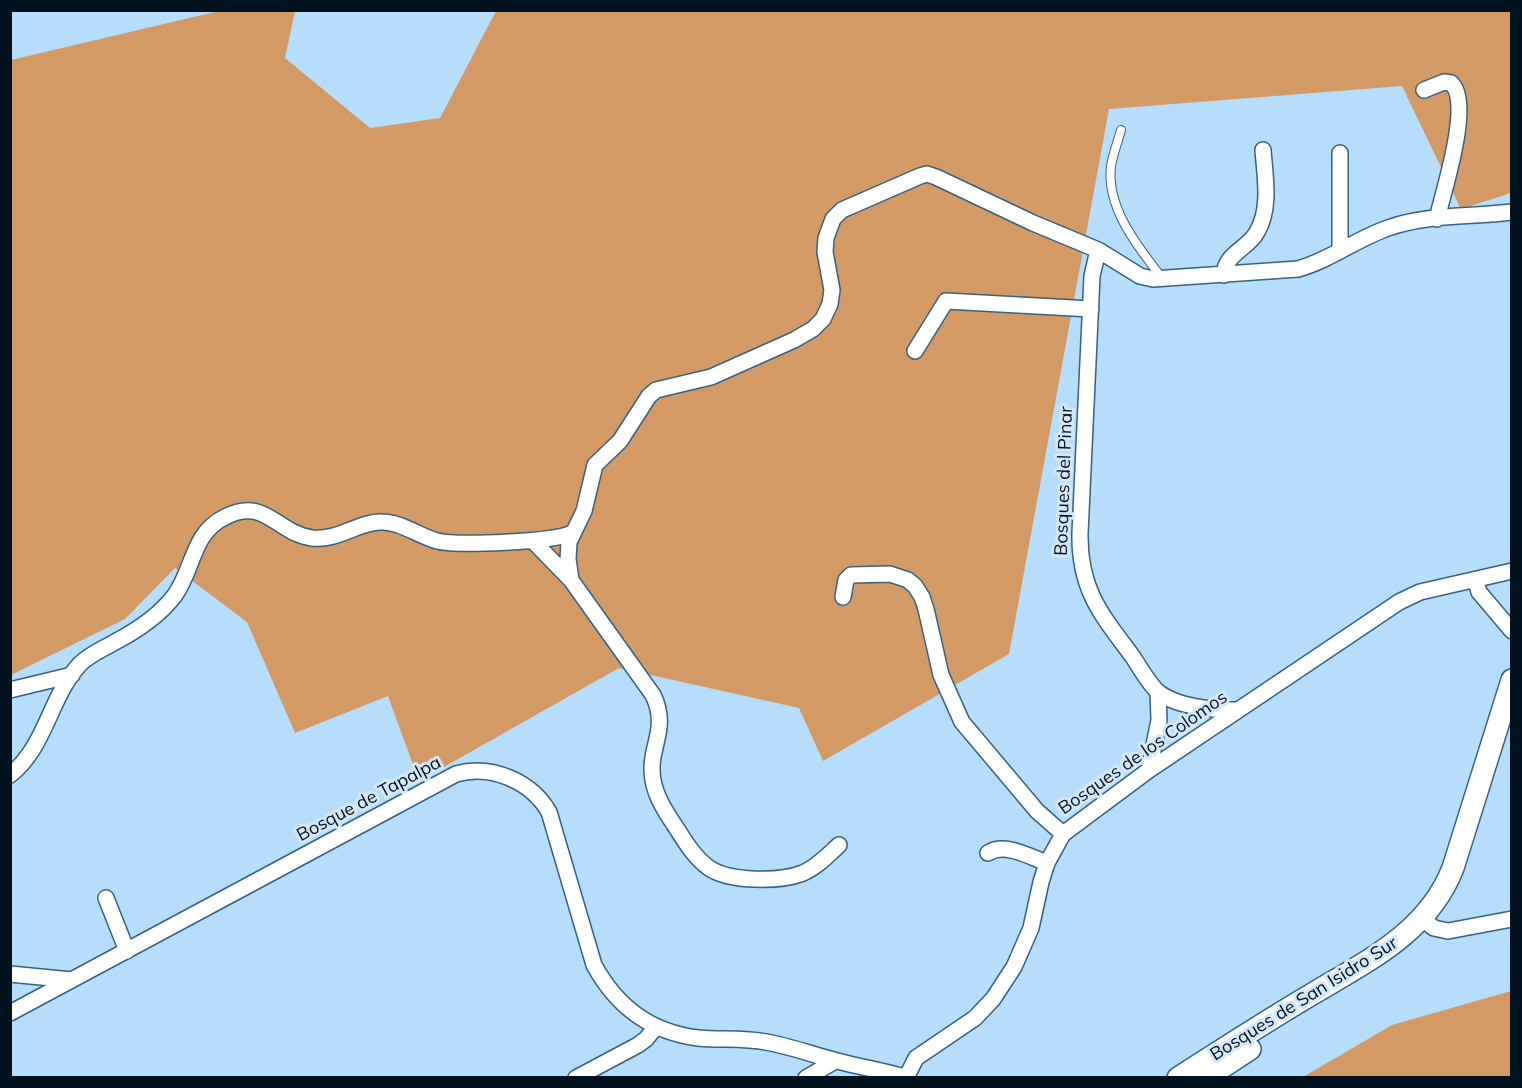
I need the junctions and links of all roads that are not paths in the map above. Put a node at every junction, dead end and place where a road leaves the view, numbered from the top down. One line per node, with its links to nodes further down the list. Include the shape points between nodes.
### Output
1 (1424, 90): 6 (street, via 1451,83 1459,100 1458,134)
2 (1121, 130): 10 (lane, via 1111,167 1114,202 1140,250)
3 (1263, 150): 9 (street, via 1266,202 1262,223 1249,243 1227,261)
4 (1340, 153): 8 (street)
5 (1512, 212): 6 (street)
6 (1437, 219): 8 (street, via 1389,227)
7 (1098, 250): 10 (street, via 1140,276); 11 (street, Bosques del Pinar, via 1093,265); 13 (street, via 927,174 842,210 833,219 826,238 832,290 823,319 794,340 711,377 653,392 620,441 595,465 584,511)
8 (1340, 250): 9 (street, via 1298,269)
9 (1224, 275): 10 (street)
10 (1163, 279)
11 (1091, 309): 12 (street, via 946,301); 23 (street, Bosques del Pinar, via 1081,564 1095,606)
12 (915, 351)
13 (572, 533): 14 (street); 16 (street, via 568,551)
14 (533, 541): 16 (street); 20 (street, via 450,543 382,522 314,538 291,531 264,513 242,510 218,520 206,531 184,579 165,606 133,631 95,652)
15 (1512, 571): 17 (street, Bosques de los Colomos)
16 (571, 580): 29 (street, via 658,704 661,723 652,778 662,805 699,859 729,876 790,877 810,869)
17 (1476, 581): 19 (street, via 1479,592); 24 (street, Bosques de los Colomos, via 1420,592 1399,602)
18 (843, 597): 28 (street, via 851,575 890,574 915,586 926,609 941,675 962,722 1037,811)
19 (1512, 631)
20 (72, 675): 22 (street); 27 (street, via 32,750)
21 (1512, 680): 34 (main road, Bosques de San Isidro Sur, via 1453,868)
22 (10, 690)
23 (1158, 692): 24 (street, via 1194,707); 26 (street, via 1159,720)
24 (1237, 710): 26 (street, Bosques de los Colomos)
25 (1512, 716): 34 (main road, Bosques de San Isidro Sur, via 1457,894)
26 (1149, 770): 28 (street, Bosques de los Colomos)
27 (10, 775)
28 (1063, 834): 31 (street, Bosques de los Colomos)
29 (839, 845)
30 (988, 853): 31 (street, via 1002,848)
31 (1047, 863): 43 (street, Bosques de los Colomos, via 1031,928 1005,982 975,1018 916,1058)
32 (106, 898): 35 (street)
33 (1512, 919): 34 (street, via 1448,931 1437,930)
34 (1426, 922): 44 (main road, Bosques de San Isidro Sur, via 1375,958); 45 (main road, Bosques de San Isidro Sur, via 1408,950)
35 (127, 951): 37 (street, Bosque de Tapalpa); 39 (street, Bosque de Tapalpa, via 456,774 485,770 522,785 543,801 594,965 617,998)
36 (10, 974): 37 (street)
37 (72, 980): 38 (street, Bosque de Tapalpa)
38 (10, 1013)
39 (656, 1027): 40 (street, Bosque de Tapalpa, via 700,1038 768,1042); 41 (street, via 638,1045)
40 (835, 1060): 42 (street); 43 (street, Bosque de Tapalpa)
41 (576, 1077)
42 (806, 1077)
43 (907, 1077)
44 (1178, 1077)
45 (1206, 1077)

